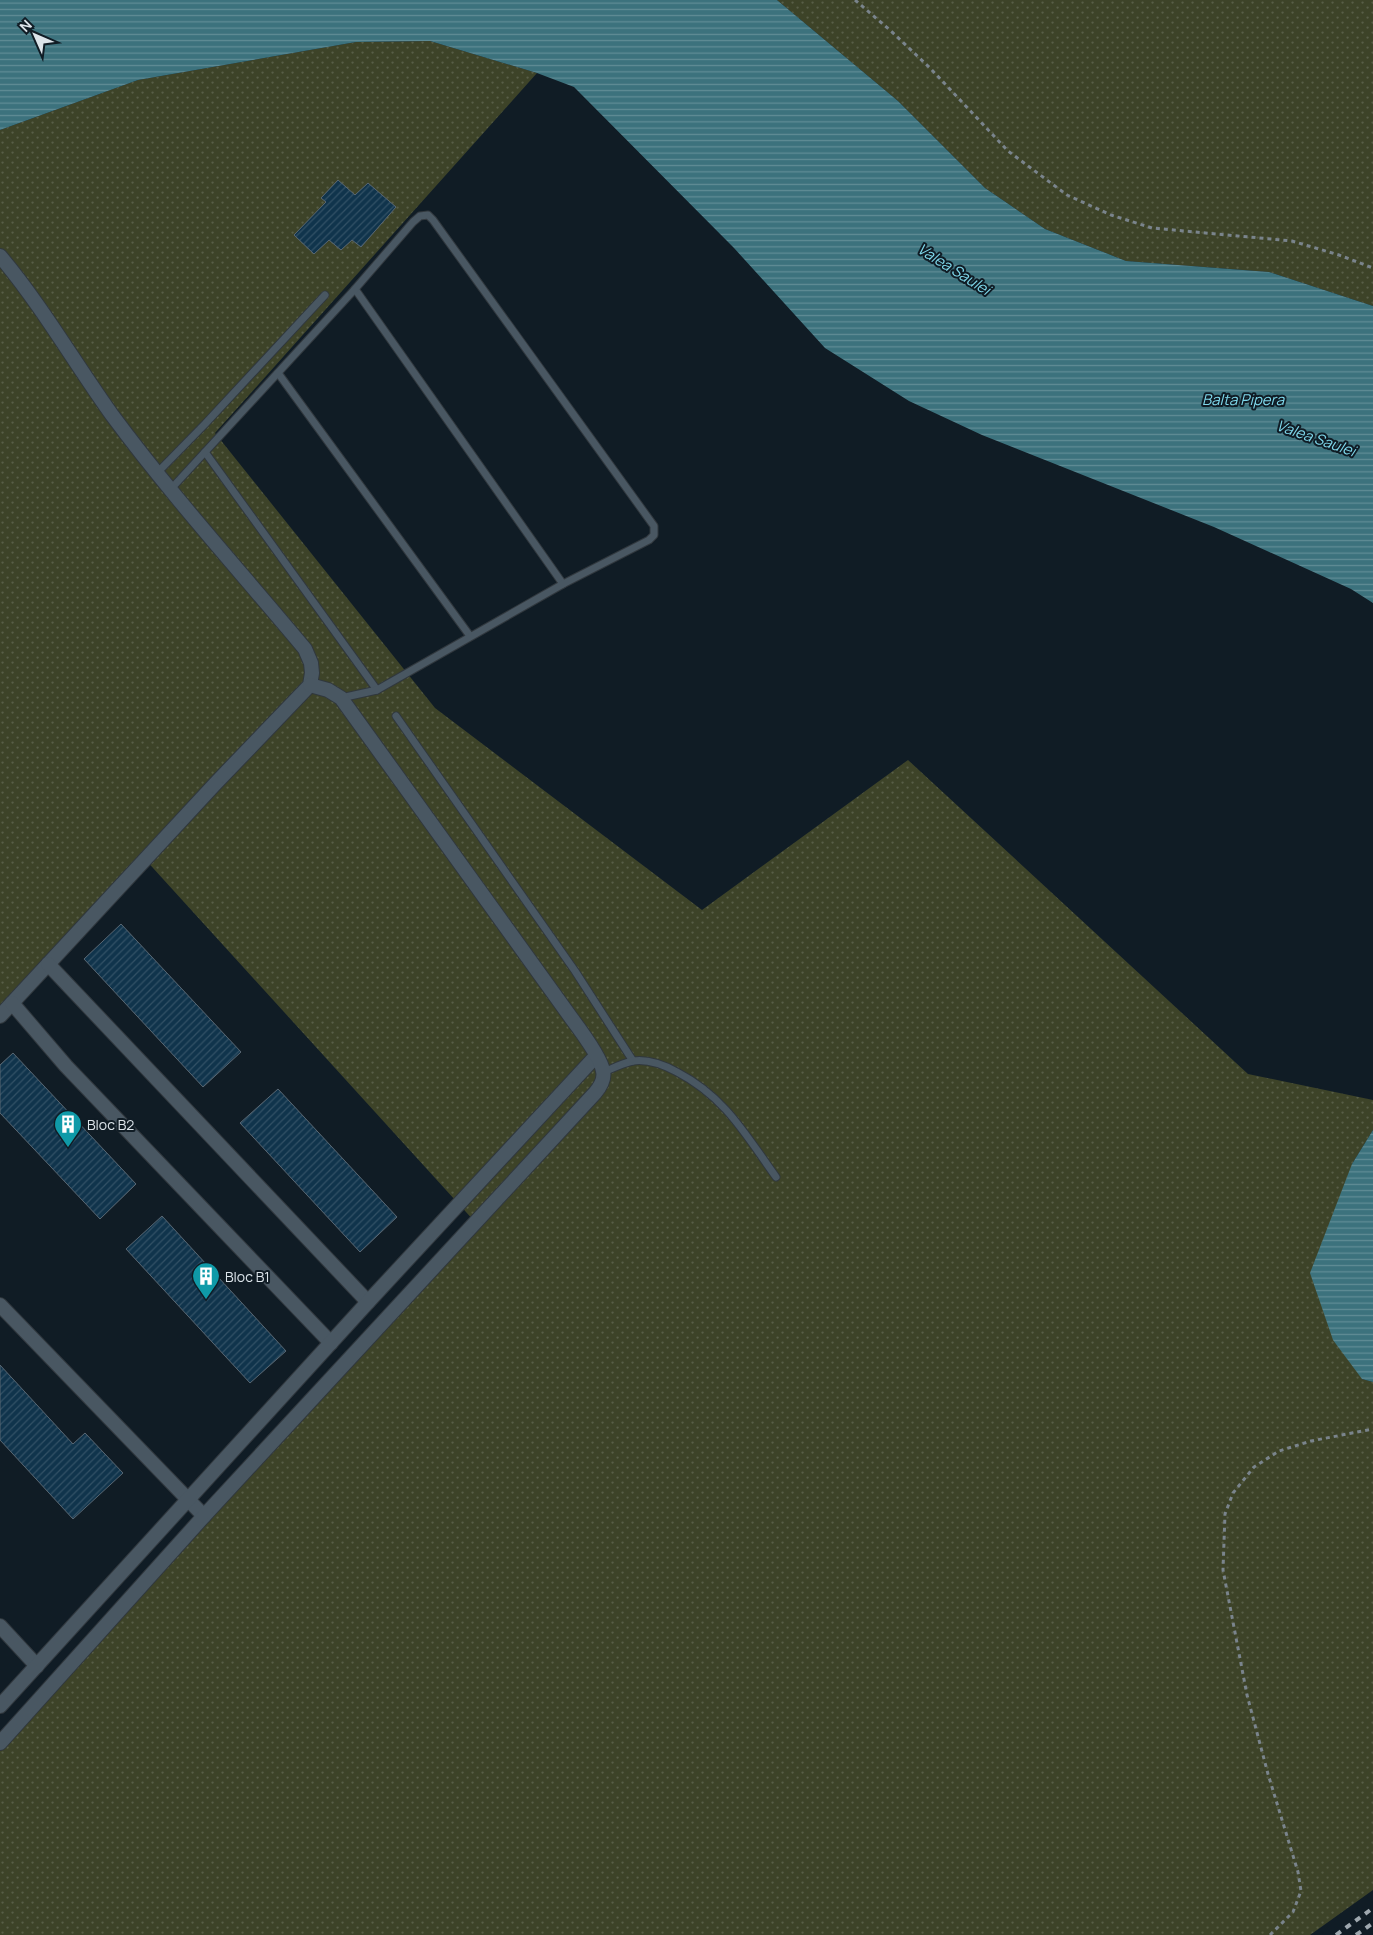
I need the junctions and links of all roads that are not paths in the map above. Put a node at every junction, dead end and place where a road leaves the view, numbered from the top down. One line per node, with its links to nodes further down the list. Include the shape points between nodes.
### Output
1 (0, 256): 6 (street, via 37,303)
2 (354, 288): 4 (lane); 8 (lane); 8 (lane, via 413,222 420,216 428,216 654,526 654,535 648,540)
3 (325, 295): 6 (lane)
4 (278, 373): 5 (lane); 9 (lane)
5 (205, 452): 7 (lane); 11 (lane)
6 (156, 474): 7 (street)
7 (170, 490): 10 (street, via 305,649 311,663)
8 (563, 584): 9 (lane)
9 (470, 636): 11 (lane)
10 (310, 685): 12 (street); 14 (street)
11 (377, 690): 12 (lane)
12 (341, 698): 17 (street)
13 (396, 716): 18 (lane)
14 (48, 964): 15 (street); 21 (street)
15 (12, 1003): 16 (street); 23 (street, via 66,1066)
16 (0, 1016)
17 (596, 1056): 19 (street); 21 (street)
18 (634, 1061): 19 (lane); 20 (lane, via 661,1064 714,1096)
19 (604, 1072): 25 (street, via 601,1086 595,1093)
20 (776, 1177)
21 (368, 1302): 23 (street)
22 (0, 1305): 24 (street)
23 (331, 1343): 24 (street)
24 (189, 1499): 25 (street); 26 (street)
25 (204, 1516): 27 (street)
26 (129, 1564): 27 (street); 29 (street)
27 (146, 1581): 31 (street)
28 (0, 1626): 29 (street)
29 (37, 1666): 30 (street)
30 (0, 1706)
31 (0, 1743)

